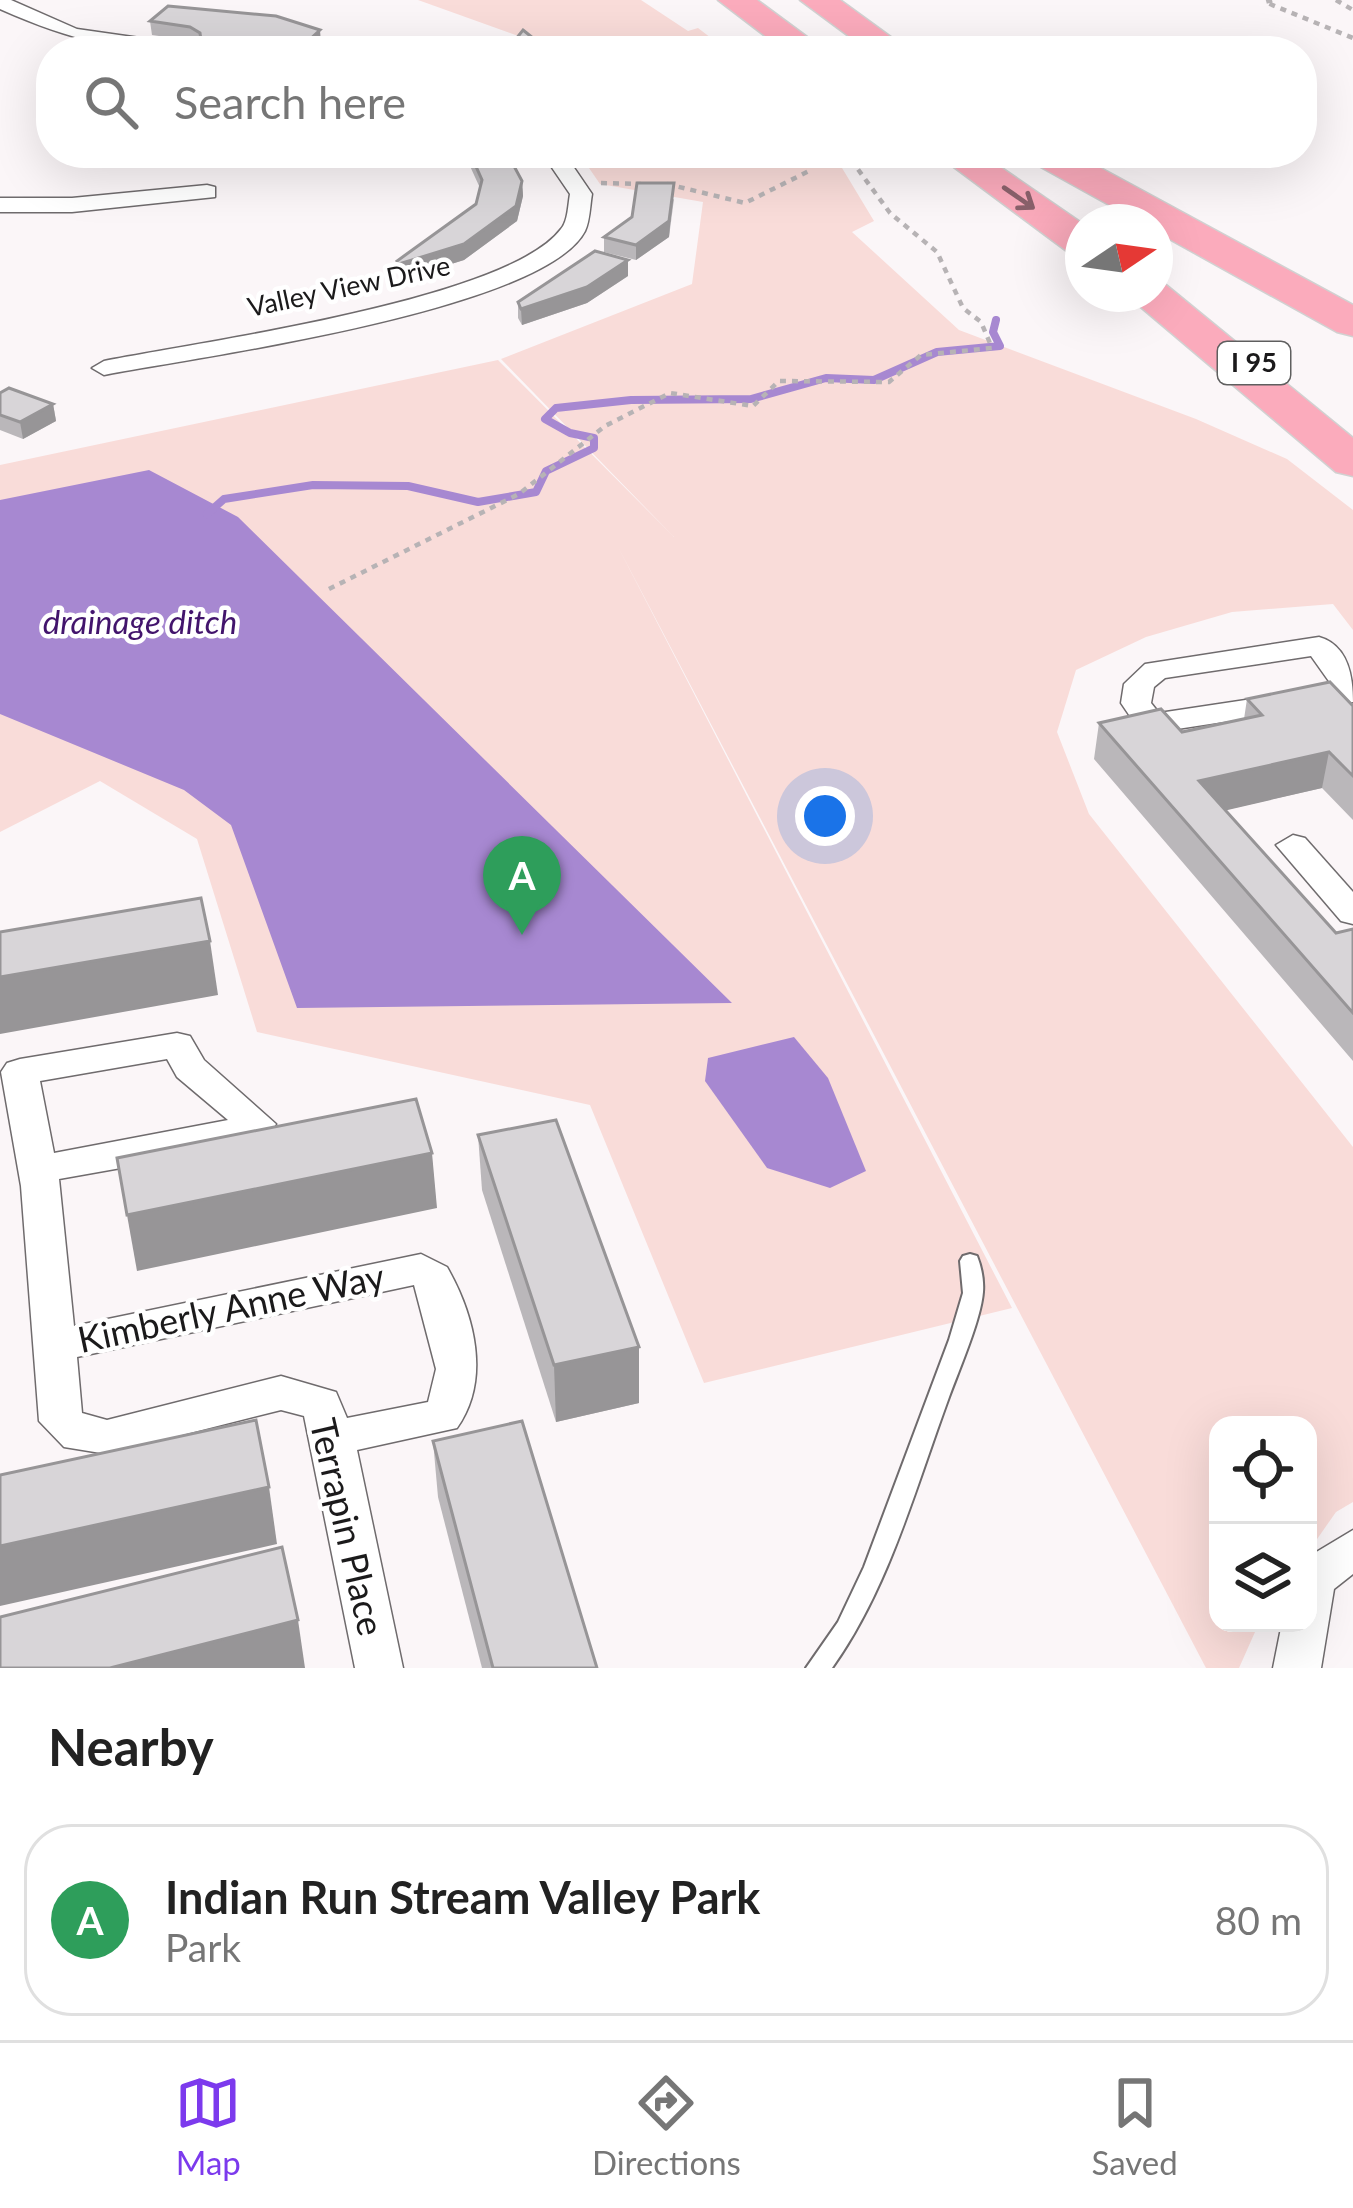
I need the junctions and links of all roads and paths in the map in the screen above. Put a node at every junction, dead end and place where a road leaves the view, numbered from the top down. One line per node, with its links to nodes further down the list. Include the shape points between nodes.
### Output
1 (735, 0): 9 (highway)
2 (817, 0): 10 (highway)
3 (1272, 0): 5 (path)
4 (1336, 0): 7 (path)
5 (1262, 1): 11 (path)
6 (0, 2): 8 (street)
7 (1353, 10)
8 (87, 36)
9 (787, 36)
10 (870, 36)
11 (1353, 38)
12 (566, 168): 18 (street)
13 (809, 168): 18 (path, via 745,202 675,184)
14 (857, 168): 31 (path, via 890,213 937,252 992,348 921,355 889,382 779,381 753,406 670,393 605,426 519,494)
15 (976, 168): 22 (highway, one-way to 22)
16 (1065, 168): 20 (highway)
17 (1070, 168): 26 (highway)
18 (578, 183): 28 (street, Valley View Drive, via 582,208 568,235 496,283)
19 (207, 192): 21 (street)
20 (1118, 204)
21 (0, 205)
22 (1065, 230)
23 (1173, 241): 27 (highway, I 95)
24 (1173, 308): 29 (highway, I 95)
25 (1173, 311): 30 (highway)
26 (1353, 323)
27 (1353, 362)
28 (104, 368)
29 (1353, 432)
30 (1353, 462)
31 (329, 590)
32 (1353, 693): 32 (street, via 1151,724 1136,703 1139,684 1156,670 1318,646)
33 (1293, 845): 34 (street)
34 (1353, 913)
35 (38, 1169): 35 (street, Terrapin Place, via 20,1072 177,1045 190,1068 257,1124); 37 (street, Terrapin Place)
36 (970, 1261): 43 (lane, via 973,1293 959,1340 875,1567)
37 (54, 1346): 38 (street, Terrapin Place, via 61,1420 79,1435 107,1436 281,1393 321,1404); 38 (street, Kimberly Anne Way, via 421,1269 434,1278 456,1368 454,1405 442,1416)
38 (333, 1438): 42 (street, Terrapin Place)
39 (1353, 1549): 40 (street)
40 (1317, 1575)
41 (1303, 1632): 44 (street)
42 (380, 1668)
43 (818, 1668)
44 (1297, 1668)

